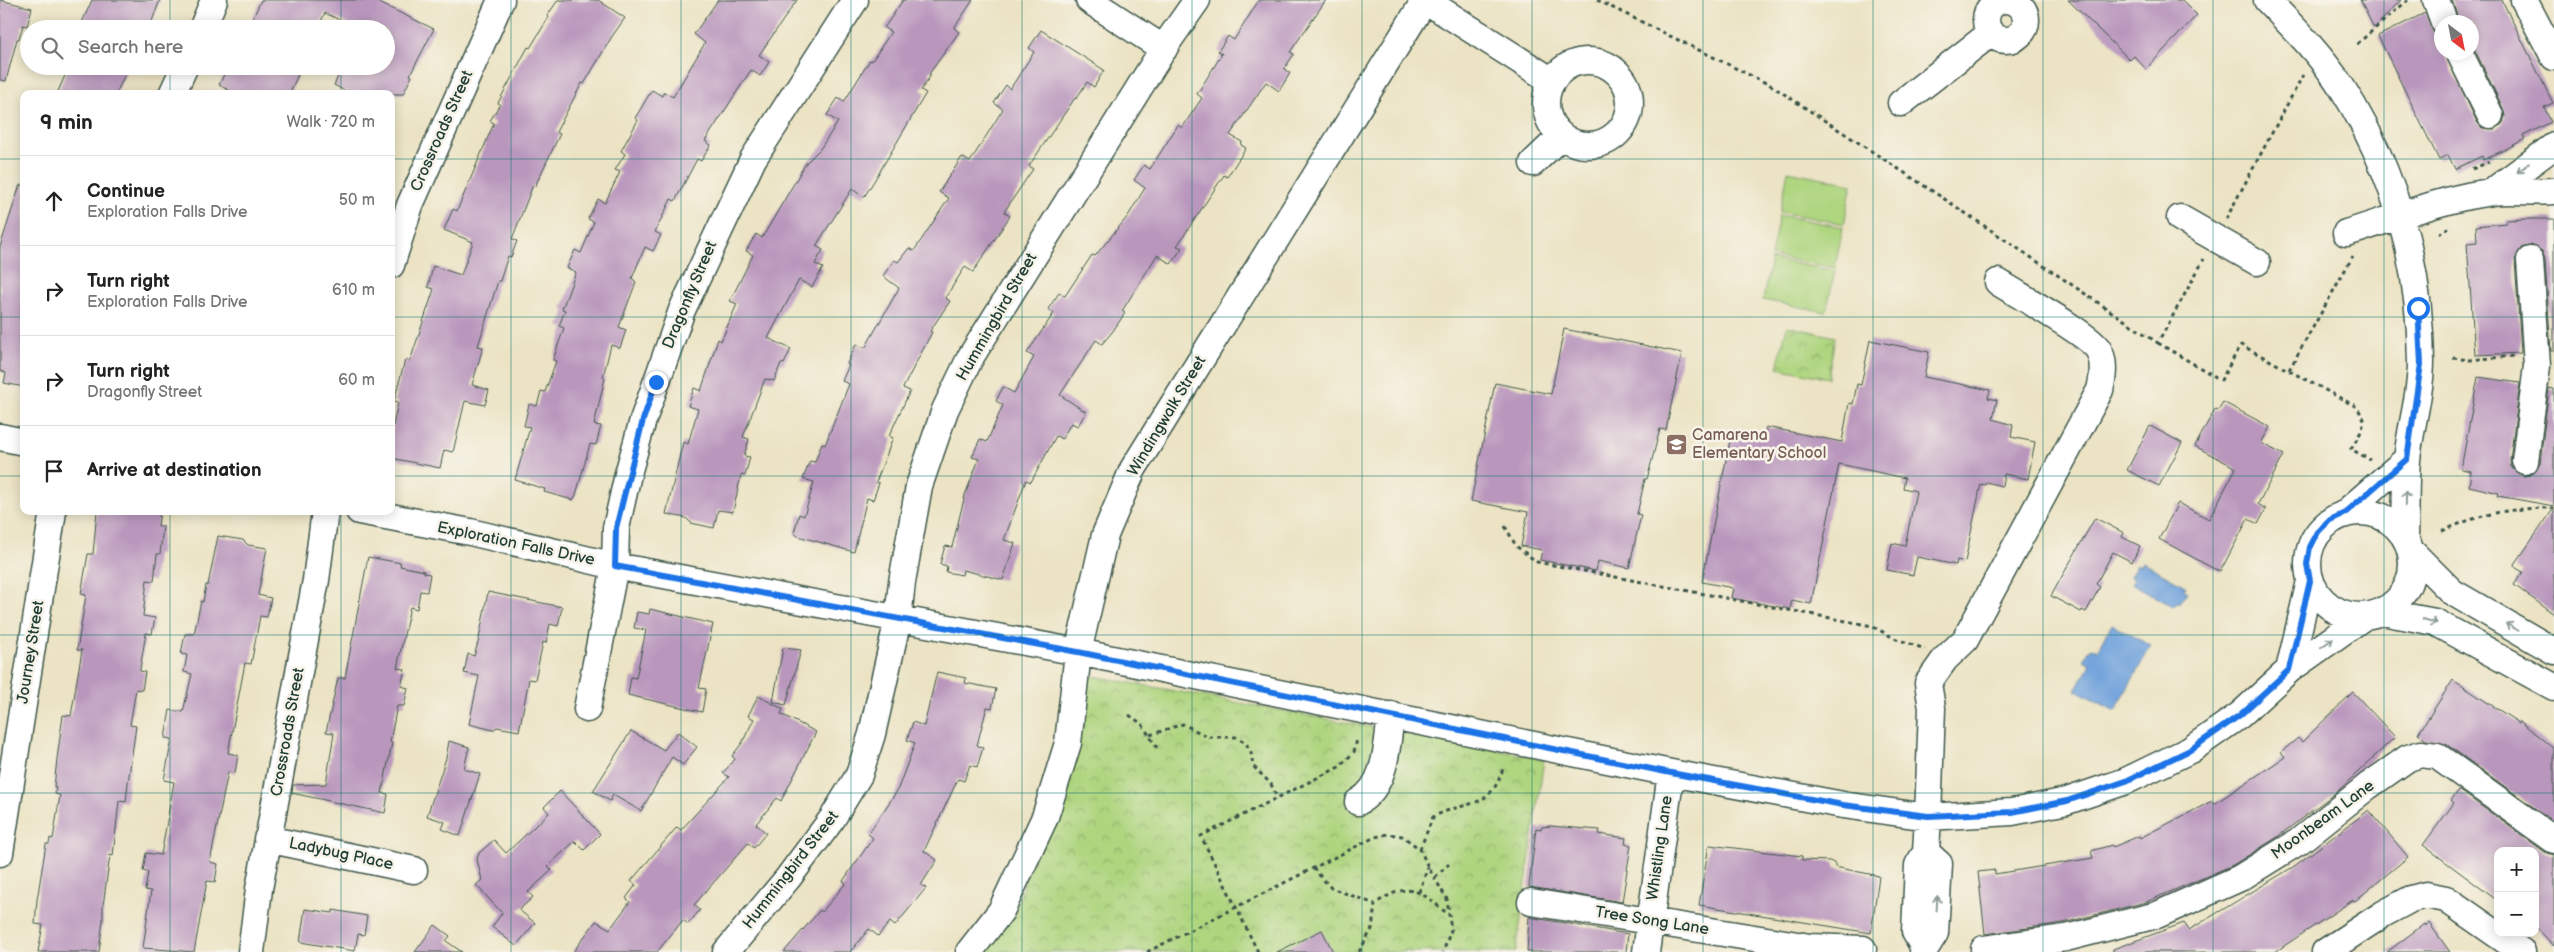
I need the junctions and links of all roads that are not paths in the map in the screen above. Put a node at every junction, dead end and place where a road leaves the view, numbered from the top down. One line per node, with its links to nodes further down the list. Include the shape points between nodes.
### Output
1 (214, 0): 11 (street)
2 (855, 0): 43 (street, Dragonfly Street, via 753,160 690,290 661,365 628,474 616,528)
3 (1089, 0): 13 (street)
4 (1197, 0): 13 (street, Hummingbird Street)
5 (1425, 0): 17 (street); 47 (street, Windingwalk Street, via 1133,469 1105,535)
6 (2267, 0): 26 (street, Exploration Falls Drive, via 2313,48 2340,85 2371,137)
7 (2436, 0): 10 (street)
8 (2524, 0): 14 (street)
9 (492, 3): 29 (street, Crossroads Street, via 410,205)
10 (2441, 15)
11 (206, 20)
12 (1991, 33): 19 (street)
13 (1164, 50): 46 (street, Hummingbird Street, via 970,358 945,410 919,486)
14 (2554, 57)
15 (2463, 60): 20 (street)
16 (181, 75): 18 (street)
17 (1552, 81): 21 (street, via 1547,92 1548,116); 21 (street, via 1575,63 1590,61 1604,64 1616,72 1630,97 1630,112 1624,125 1602,144 1580,145)
18 (174, 90)
19 (1901, 103)
20 (2490, 115)
21 (1560, 136): 23 (street)
22 (2554, 146): 25 (street, one-way to 25)
23 (1533, 163)
24 (2554, 191): 25 (street)
25 (2493, 192): 26 (street)
26 (2402, 215): 28 (street); 36 (street, Exploration Falls Drive, via 2418,308 2421,364)
27 (2180, 218): 31 (street)
28 (2351, 243)
29 (395, 252)
30 (2530, 260): 33 (street)
31 (2258, 262)
32 (1998, 282): 55 (street, via 2098,349 2104,374 2100,390 1965,640 1945,659 1928,683 1932,708)
33 (2543, 362): 37 (street)
34 (0, 437): 35 (street)
35 (20, 441)
36 (2407, 459): 38 (street); 42 (street, Exploration Falls Drive, one-way to 36)
37 (2526, 461)
38 (2345, 513): 42 (street, via 2379,514 2394,522); 44 (street, via 2330,520 2310,547 2307,564)
39 (52, 515): 58 (street, Journey Street)
40 (324, 515): 56 (street, Crossroads Street, via 316,580)
41 (380, 515): 43 (street, Exploration Falls Drive)
42 (2408, 544): 45 (street, Exploration Falls Drive, via 2413,570 2407,587 2397,602); 48 (street, one-way to 42, via 2452,592)
43 (615, 566): 46 (street, Exploration Falls Drive); 51 (street, Dragonfly Street)
44 (2310, 581): 45 (street, via 2318,596 2331,608 2347,615); 49 (street)
45 (2374, 614): 49 (street, Exploration Falls Drive, one-way to 45); 50 (street, one-way to 50, via 2435,622)
46 (898, 619): 47 (street, Exploration Falls Drive); 69 (street, Hummingbird Street, via 872,734 859,775 832,819 788,878)
47 (1078, 652): 52 (street, Exploration Falls Drive); 70 (street, Windingwalk Street, via 1068,743 1045,817 1001,911)
48 (2554, 652)
49 (2289, 670): 55 (street, Exploration Falls Drive, via 2240,715 2190,750 2126,781 2067,801 2012,812)
50 (2554, 688)
51 (587, 709)
52 (1391, 715): 53 (street, Exploration Falls Drive); 54 (street, via 1386,758 1376,784 1367,797)
53 (1671, 773): 55 (street, Exploration Falls Drive, via 1843,805); 61 (street, Whistling Lane)
54 (1358, 802)
55 (1928, 816): 67 (street, via 1926,852 1939,864 1935,933)
56 (267, 839): 59 (street, Ladybug Place); 68 (street, Crossroads Street)
57 (2554, 840): 62 (street, Moonbeam Lane, via 2437,756 2421,754 2408,758 2298,842 2240,878 2157,916)
58 (0, 853)
59 (414, 870)
60 (1531, 902): 61 (street, Tree Song Lane)
61 (1650, 921): 64 (street, Tree Song Lane); 71 (street, Whistling Lane)
62 (2068, 945): 65 (street, Moonbeam Lane)
63 (1862, 948): 64 (street, Tree Song Lane)
64 (1810, 949)
65 (1984, 949)
66 (2514, 949): 72 (street, via 2446,899 2426,896 2412,898 2383,914)
67 (1923, 950)
68 (251, 952)
69 (726, 952)
70 (969, 952)
71 (1646, 952)
72 (2325, 952)

